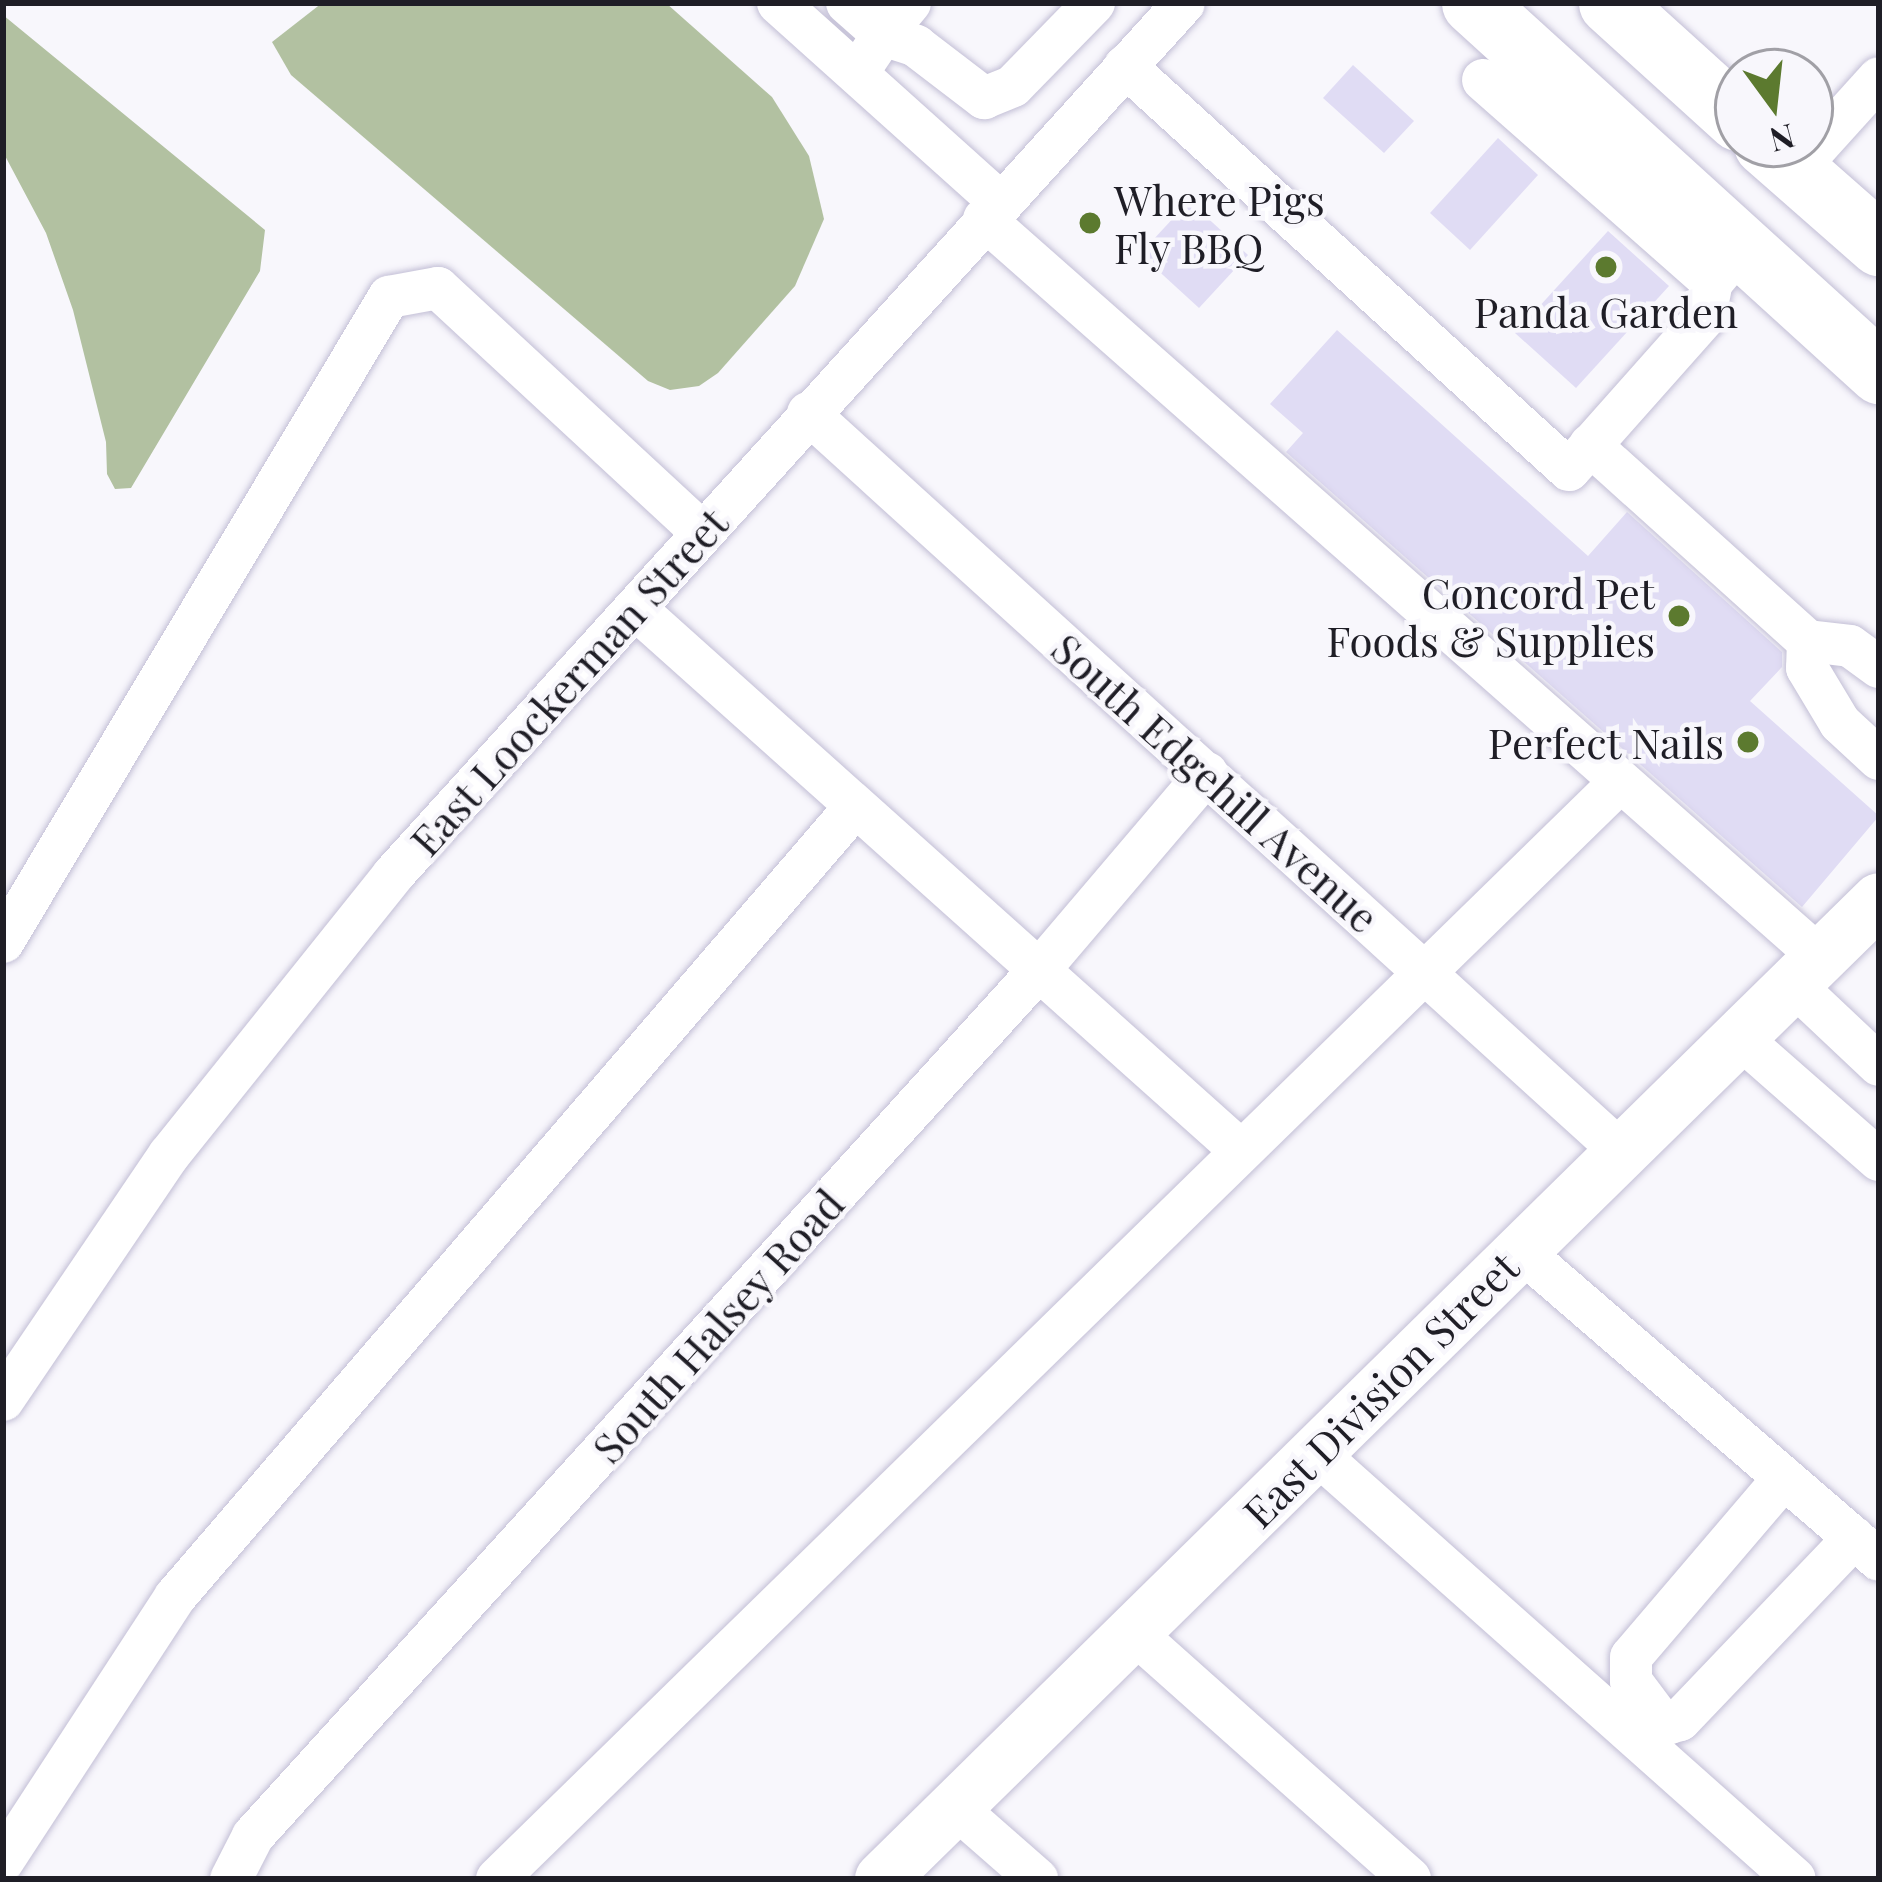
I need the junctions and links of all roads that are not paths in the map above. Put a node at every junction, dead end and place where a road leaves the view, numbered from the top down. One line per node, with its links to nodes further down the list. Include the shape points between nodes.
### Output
1 (778, 3): 9 (street)
2 (847, 3): 7 (street)
3 (1094, 3): 7 (street, via 995,97 968,89)
4 (1184, 3): 8 (street, East Loockerman Street)
5 (1473, 3): 17 (highway)
6 (1612, 4): 12 (highway)
7 (897, 19): 9 (street)
8 (1125, 66): 15 (street, East Loockerman Street); 20 (street, via 1568,470)
9 (856, 74): 15 (street)
10 (1879, 78): 13 (street)
11 (1483, 80): 17 (street)
12 (1714, 97)
13 (1834, 114)
14 (1793, 168): 16 (highway)
15 (992, 211): 19 (street, East Loockerman Street); 27 (street)
16 (1879, 244)
17 (1727, 265): 18 (highway); 20 (street, via 1706,317)
18 (1879, 373)
19 (808, 413): 21 (street, East Loockerman Street); 26 (street, South Edgehill Avenue)
20 (1591, 445): 23 (street)
21 (703, 533): 22 (street, East Loockerman Street); 30 (street, via 438,287 388,297)
22 (638, 611): 28 (street); 40 (street, East Loockerman Street, via 393,875 170,1155)
23 (1808, 641): 24 (street, via 1850,646); 25 (street, via 1807,668 1840,723)
24 (1879, 667)
25 (1879, 759)
26 (1208, 773): 31 (street, South Halsey Road); 32 (street, South Edgehill Avenue)
27 (1618, 784): 32 (street); 33 (street)
28 (855, 807): 31 (street); 46 (street, via 175,1597)
29 (1879, 899): 33 (main road, East Division Street)
30 (3, 942)
31 (1042, 968): 36 (street); 47 (street, South Halsey Road, via 253,1835)
32 (1424, 971): 36 (street); 37 (street, South Edgehill Avenue)
33 (1807, 971): 34 (main road, East Division Street); 35 (street)
34 (1740, 1038): 37 (main road, East Division Street); 38 (street)
35 (1879, 1064)
36 (1240, 1150): 48 (street)
37 (1623, 1153): 39 (main road, East Division Street)
38 (1879, 1160)
39 (1520, 1250): 41 (main road, East Division Street); 42 (street)
40 (3, 1400)
41 (1316, 1453): 44 (main road, East Division Street); 52 (street)
42 (1784, 1478): 43 (street); 43 (street, via 1631,1657 1630,1681 1658,1717 1680,1720)
43 (1872, 1553)
44 (1133, 1632): 45 (main road, East Division Street); 51 (street)
45 (956, 1808): 49 (main road, East Division Street); 50 (street)
46 (3, 1861)
47 (231, 1879)
48 (497, 1879)
49 (882, 1879)
50 (1037, 1879)
51 (1410, 1879)
52 (1796, 1879)

